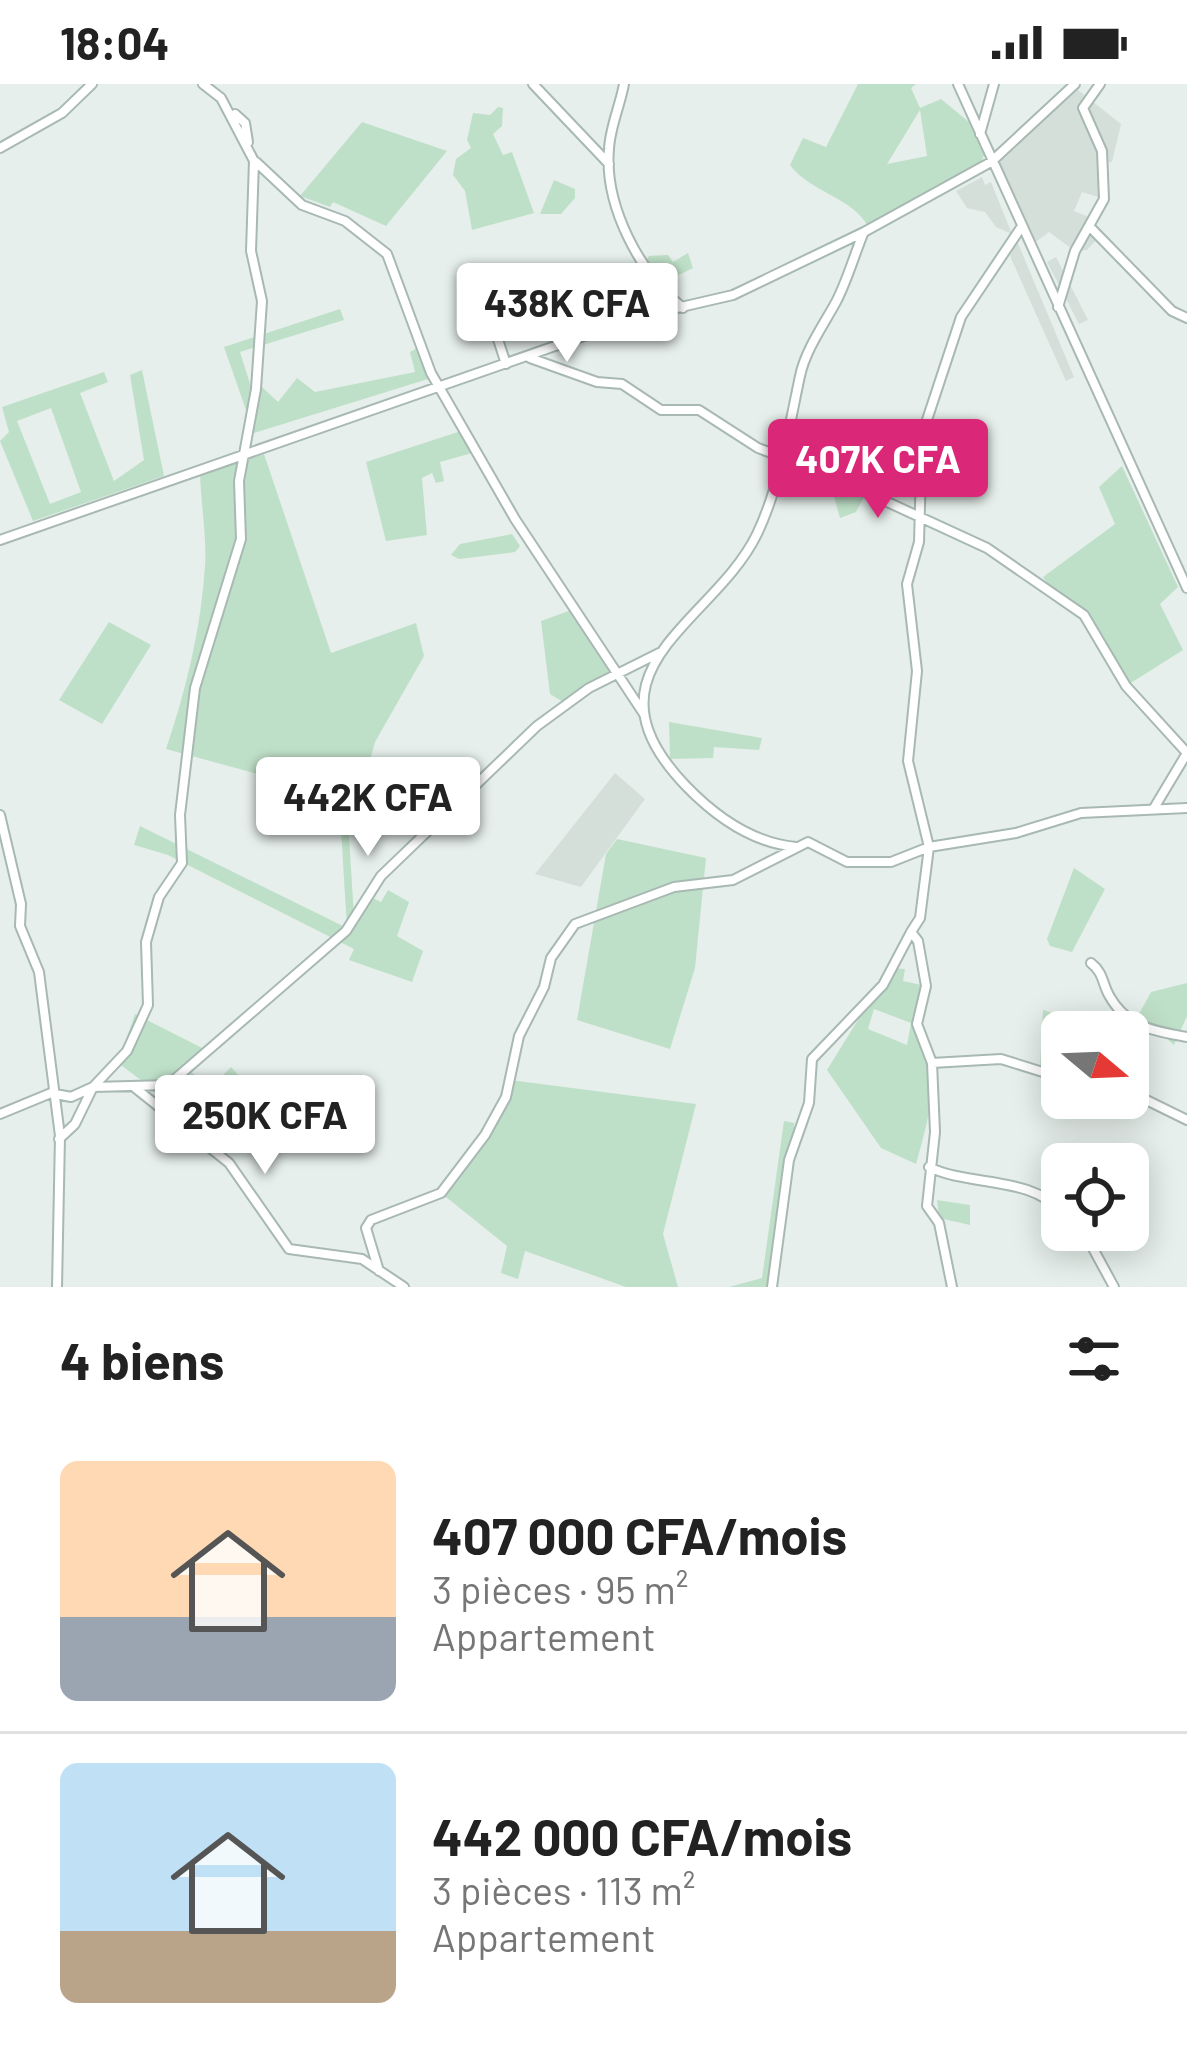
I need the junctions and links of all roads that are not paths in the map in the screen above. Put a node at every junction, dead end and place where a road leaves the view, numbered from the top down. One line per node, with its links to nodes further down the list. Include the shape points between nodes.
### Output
1 (92, 84): 10 (street, via 62,113)
2 (203, 84): 11 (street, via 229,111)
3 (532, 84): 13 (street)
4 (624, 84): 13 (street)
5 (958, 84): 9 (street)
6 (994, 84): 9 (street)
7 (1075, 84): 12 (street)
8 (1100, 84): 14 (street, via 1083,104 1104,163 1104,199)
9 (979, 136): 12 (street)
10 (0, 148)
11 (254, 161): 23 (street, via 302,205 346,221 387,254); 25 (street, via 251,251 262,301)
12 (991, 162): 15 (street); 16 (street)
13 (610, 165): 18 (street, via 640,257)
14 (1090, 227): 19 (street); 20 (street)
15 (1020, 229): 19 (street); 26 (street, via 972,297 943,359 922,435)
16 (864, 232): 18 (street, via 733,295); 24 (street, via 800,373)
17 (476, 272): 22 (street)
18 (685, 308): 21 (street)
19 (1058, 310): 29 (street)
20 (1187, 318)
21 (523, 358): 22 (street); 24 (street, via 622,384 661,410 699,410)
22 (506, 364): 23 (street)
23 (439, 387): 25 (street); 32 (street)
24 (782, 455): 26 (street, via 831,466 857,488); 31 (street, via 748,549)
25 (246, 458): 27 (street); 46 (street, via 242,539 187,736 182,863 159,897 146,942 148,1005 128,1051)
26 (920, 515): 34 (street, via 988,548 1084,615 1126,686); 39 (street, via 907,584 917,671 908,764)
27 (0, 540)
28 (1187, 560): 29 (street)
29 (1178, 568): 30 (street)
30 (1187, 588)
31 (659, 653): 32 (street); 33 (street)
32 (617, 672): 33 (street); 45 (street, via 519,742 381,876 346,931 185,1072 163,1087)
33 (646, 716): 38 (street, via 668,766 708,808 766,840)
34 (1187, 753): 35 (street)
35 (1154, 808): 36 (street); 39 (street, via 1081,813)
36 (1187, 808)
37 (0, 815): 47 (street, via 20,926 39,972)
38 (798, 847): 39 (street, via 808,842 847,862 872,863); 55 (street, via 734,880 674,886 575,924 551,958 519,1036 506,1097 485,1135 441,1192 366,1228)
39 (929, 848): 40 (street)
40 (911, 932): 43 (street, via 926,986 917,1024); 58 (street, via 883,985 812,1059)
41 (1091, 963): 42 (street, via 1136,1024)
42 (1187, 1037)
43 (932, 1063): 44 (street, via 1001,1059); 52 (street)
44 (1041, 1071)
45 (131, 1085): 46 (street); 55 (street, via 229,1163 289,1249 356,1257)
46 (93, 1087): 47 (street, via 71,1097); 51 (street, via 76,1124)
47 (50, 1094): 49 (street); 51 (street)
48 (1149, 1100): 50 (street)
49 (0, 1114)
50 (1187, 1120)
51 (59, 1139): 56 (street)
52 (929, 1167): 53 (street); 59 (street, via 928,1206)
53 (1041, 1198)
54 (1094, 1251): 60 (street)
55 (379, 1270): 57 (street)
56 (57, 1287)
57 (404, 1287)
58 (772, 1287)
59 (952, 1287)
60 (1114, 1287)

